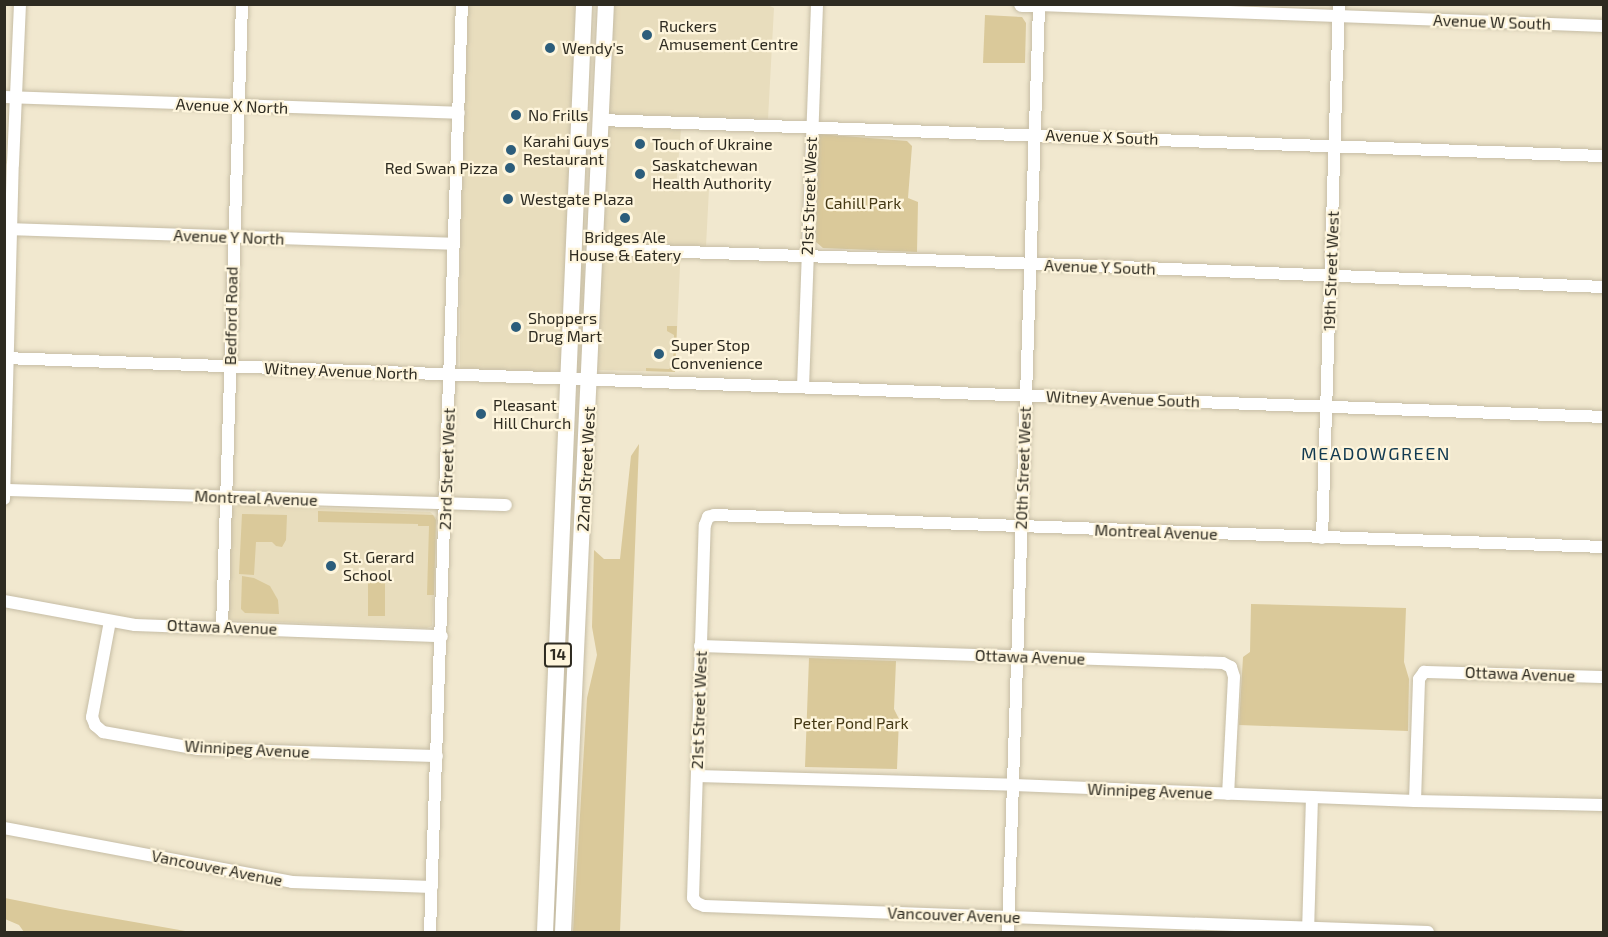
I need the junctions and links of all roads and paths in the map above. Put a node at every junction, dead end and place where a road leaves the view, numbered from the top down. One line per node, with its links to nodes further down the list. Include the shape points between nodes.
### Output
1 (20, 4): 11 (street)
2 (242, 4): 12 (street, Bedford Road)
3 (462, 4): 13 (street, 23rd Street West)
4 (584, 4): 30 (main road, 22nd Street West / 14)
5 (606, 4): 14 (main road, 22nd Street West)
6 (817, 4): 15 (street, 21st Street West)
7 (1022, 4): 8 (main road, Avenue W South)
8 (1039, 5): 9 (street, Avenue W South); 16 (street, 20th Street West)
9 (1339, 10): 10 (street, Avenue W South); 17 (street, 19th Street West)
10 (1604, 26)
11 (10, 98): 12 (street, Avenue X North); 19 (street)
12 (239, 106): 13 (street, Avenue X North); 20 (street, Bedford Road)
13 (459, 113): 21 (street, 23rd Street West)
14 (601, 120): 15 (street, Avenue X South); 22 (main road, 22nd Street West)
15 (812, 127): 16 (street, Avenue X South); 23 (street, 21st Street West)
16 (1034, 134): 17 (street, Avenue X South); 24 (street, 20th Street West)
17 (1335, 145): 18 (street, Avenue X South); 25 (street, 19th Street West)
18 (1604, 156)
19 (8, 230): 20 (street, Avenue Y North); 27 (street)
20 (233, 238): 21 (street, Avenue Y North); 28 (street, Bedford Road)
21 (453, 244): 29 (street, 23rd Street West)
22 (596, 249): 23 (street, Avenue Y South); 31 (main road, 22nd Street West)
23 (807, 257): 24 (street, Avenue Y South); 32 (street, 21st Street West)
24 (1029, 265): 25 (street, Avenue Y South); 33 (street, 20th Street West)
25 (1330, 276): 26 (street, Avenue Y South); 34 (street, 19th Street West)
26 (1604, 286)
27 (6, 358): 28 (street, Witney Avenue North); 36 (street)
28 (230, 367): 29 (street, Witney Avenue North); 37 (street, Bedford Road)
29 (450, 374): 30 (street, Witney Avenue North); 38 (street, 23rd Street West)
30 (570, 378): 31 (street, Witney Avenue South); 64 (main road, 22nd Street West / 14)
31 (590, 378): 32 (street, Witney Avenue South); 65 (main road, 22nd Street West)
32 (803, 387): 33 (street, Witney Avenue South)
33 (1025, 396): 34 (street, Witney Avenue South); 41 (street, 20th Street West)
34 (1326, 407): 35 (street, Witney Avenue South); 42 (street, 19th Street West)
35 (1604, 417)
36 (5, 494): 37 (street, Montreal Avenue)
37 (225, 498): 38 (street, Montreal Avenue); 46 (street, Bedford Road)
38 (446, 503): 39 (street, Montreal Avenue); 47 (street, 23rd Street West)
39 (506, 505)
40 (708, 517): 41 (street, Montreal Avenue); 48 (street, 21st Street West)
41 (1022, 527): 42 (street, Montreal Avenue); 49 (street, 20th Street West)
42 (1322, 538): 43 (street, Montreal Avenue)
43 (1604, 547)
44 (4, 601): 45 (street, Ottawa Avenue)
45 (110, 621): 46 (street, Ottawa Avenue); 51 (street, Winnipeg Avenue, via 92,717 103,732 198,749)
46 (222, 627): 47 (street, Ottawa Avenue)
47 (442, 636): 51 (street, 23rd Street West)
48 (700, 646): 49 (street, Ottawa Avenue); 52 (street, 21st Street West)
49 (1018, 657): 53 (street, 20th Street West); 54 (street, Ottawa Avenue, via 1223,663 1231,667 1234,677)
50 (1604, 677): 56 (street, Ottawa Avenue, via 1424,672 1419,679)
51 (438, 756): 59 (street, 23rd Street West)
52 (697, 776): 53 (street, Winnipeg Avenue); 60 (street, 21st Street West, via 693,898)
53 (1014, 785): 54 (street, Winnipeg Avenue); 61 (street, 20th Street West)
54 (1228, 794): 55 (street, Winnipeg Avenue)
55 (1312, 797): 56 (street, Winnipeg Avenue); 62 (street)
56 (1415, 801): 57 (street, Winnipeg Avenue)
57 (1604, 805)
58 (4, 828): 59 (street, Vancouver Avenue, via 292,882)
59 (432, 886): 63 (street, 23rd Street West)
60 (697, 903): 61 (street, Vancouver Avenue)
61 (1009, 917): 62 (street, Vancouver Avenue); 66 (street, 20th Street West)
62 (1308, 930): 67 (street, Vancouver Avenue)
63 (430, 933)
64 (545, 933)
65 (563, 933)
66 (1008, 933)
67 (1428, 933)

